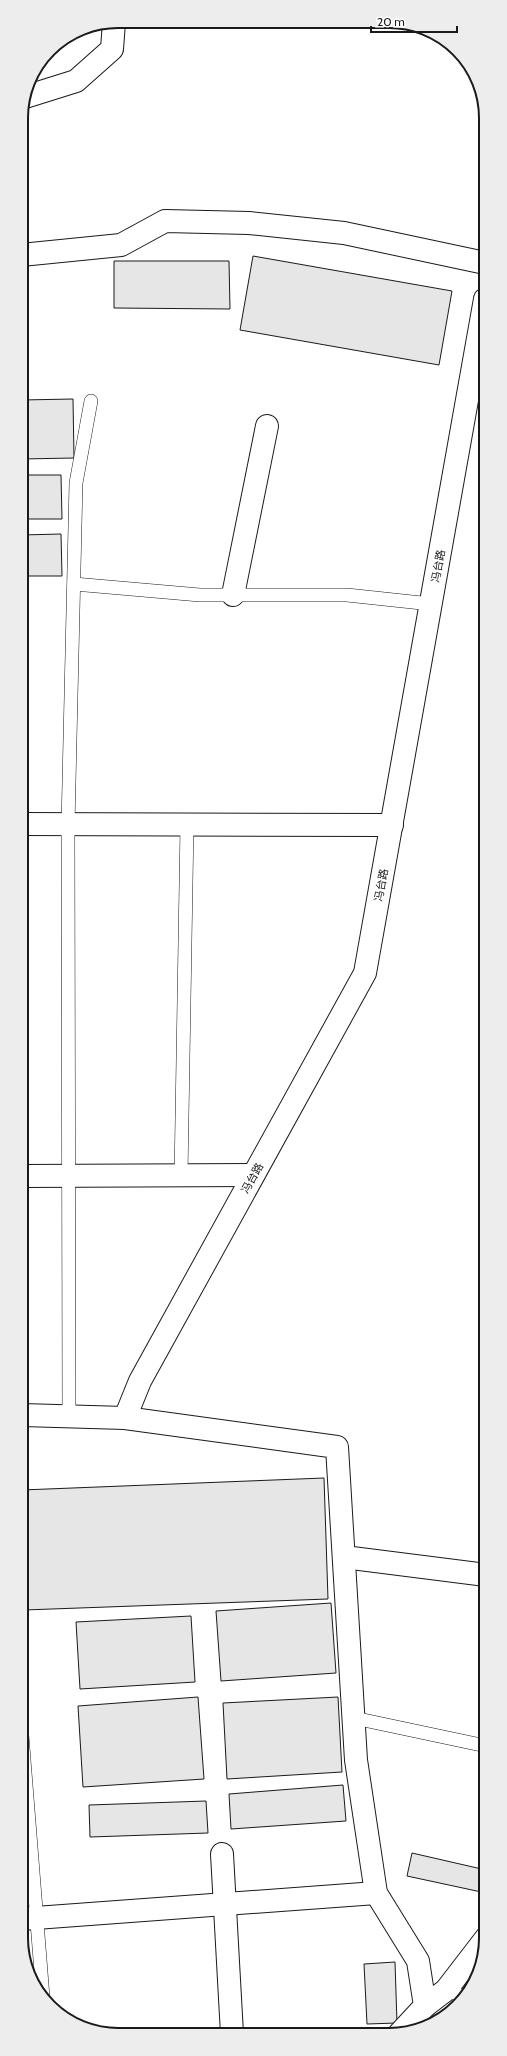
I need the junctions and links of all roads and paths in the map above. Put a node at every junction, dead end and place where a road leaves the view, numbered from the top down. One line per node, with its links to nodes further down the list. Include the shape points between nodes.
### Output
1 (114, 28): 2 (street, via 112,49 76,81)
2 (31, 95)
3 (28, 254): 4 (street, via 121,246 165,221 249,223 344,233)
4 (479, 262)
5 (479, 333): 10 (street, 冯台路)
6 (91, 401): 8 (lane, via 76,483)
7 (266, 426): 9 (street)
8 (74, 584): 9 (lane, via 200,595); 12 (lane)
9 (233, 595): 10 (lane, via 347,595)
10 (431, 604): 14 (street, 冯台路)
11 (28, 824): 12 (street)
12 (68, 825): 13 (street); 18 (lane)
13 (187, 825): 14 (street); 17 (lane)
14 (392, 825): 15 (street, 冯台路, via 365,973)
15 (254, 1175): 17 (street); 21 (street, 冯台路, via 140,1381)
16 (28, 1176): 18 (street)
17 (181, 1176): 18 (street)
18 (68, 1177): 20 (lane)
19 (28, 1415): 20 (street)
20 (69, 1415): 21 (street)
21 (125, 1418): 22 (street, via 337,1447)
22 (344, 1558): 23 (street); 24 (street)
23 (479, 1574)
24 (354, 1718): 25 (lane); 28 (street, via 356,1760)
25 (479, 1745)
26 (222, 1854): 29 (street)
27 (28, 1873): 30 (lane)
28 (376, 1893): 29 (street); 34 (street, via 418,1961)
29 (225, 1904): 30 (street); 36 (street)
30 (30, 1919): 32 (lane)
31 (477, 1953): 33 (street)
32 (41, 1985)
33 (455, 1993): 34 (street)
34 (425, 2006): 35 (street)
35 (407, 2026)
36 (232, 2028)

